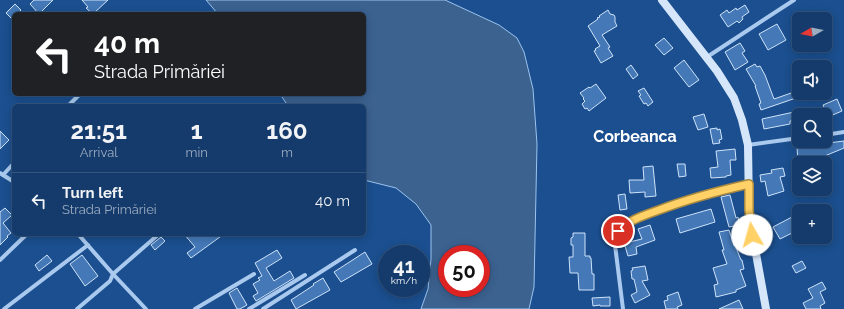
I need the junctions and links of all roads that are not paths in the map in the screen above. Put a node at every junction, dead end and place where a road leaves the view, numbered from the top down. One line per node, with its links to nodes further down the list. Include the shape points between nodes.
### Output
1 (662, 0): 3 (main road)
2 (794, 0): 3 (street)
3 (707, 57): 9 (main road, via 734,98)
4 (78, 96): 5 (street)
5 (70, 104)
6 (844, 132): 7 (street)
7 (832, 134)
8 (792, 139): 9 (street)
9 (748, 145): 13 (main road)
10 (12, 164): 11 (street)
11 (1, 174): 12 (street)
12 (12, 181)
13 (749, 184): 29 (street, via 677,203 622,226 618,231 615,245); 30 (main road, via 752,235)
14 (26, 236): 19 (street)
15 (80, 236): 17 (street)
16 (157, 236): 20 (street)
17 (88, 245): 20 (street); 23 (street)
18 (355, 250): 28 (street)
19 (0, 260)
20 (113, 274): 24 (street, via 110,282); 25 (street)
21 (254, 274): 26 (street)
22 (305, 275): 27 (street)
23 (4, 309)
24 (77, 309)
25 (146, 309)
26 (195, 309)
27 (249, 309)
28 (263, 309)
29 (624, 309)
30 (766, 309)

